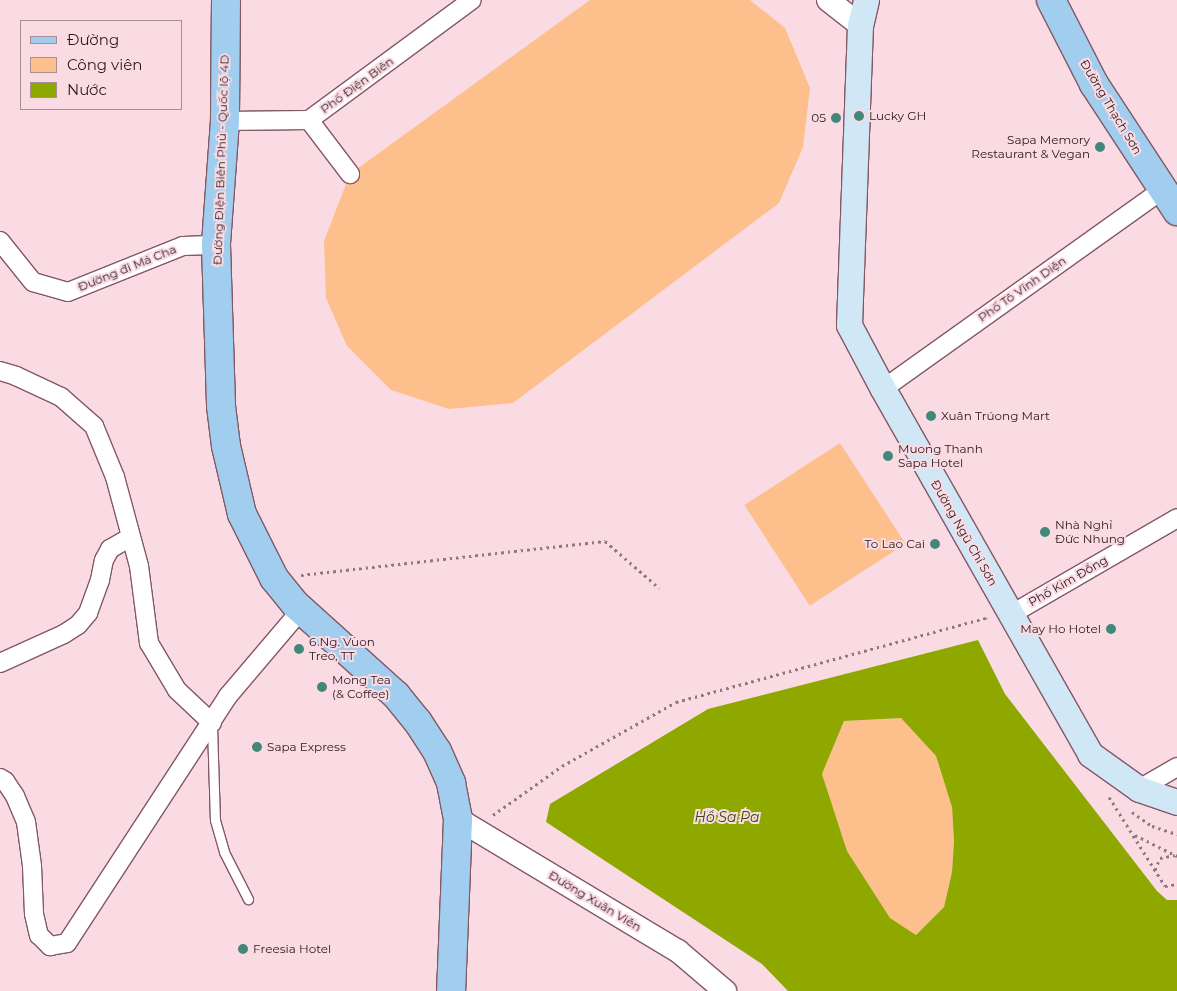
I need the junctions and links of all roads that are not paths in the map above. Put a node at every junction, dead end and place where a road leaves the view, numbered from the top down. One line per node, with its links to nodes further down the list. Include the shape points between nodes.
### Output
1 (226, 0): 8 (main road, Đường Điện Biên Phủ - Quốc lộ 4D)
2 (471, 0): 7 (street, Phố Điện Biên)
3 (828, 0): 6 (street)
4 (866, 0): 6 (main road, Đường Ngũ Chỉ Sơn)
5 (1051, 0): 10 (main road, Đường Thạch Sơn, via 1094,84)
6 (860, 25): 14 (main road, Đường Ngũ Chỉ Sơn, via 849,325)
7 (309, 120): 8 (street, Phố Điện Biên); 9 (street)
8 (225, 121): 12 (main road, Đường Điện Biên Phủ - Quốc lộ 4D)
9 (350, 174)
10 (1170, 201): 14 (street, Phố Tô Vĩnh Diện)
11 (0, 240): 12 (street, Đường đi Má Cha, via 33,282 68,292 183,246)
12 (216, 246): 17 (main road, Đường Điện Biên Phủ - Quốc lộ 4D, via 221,406 226,446 242,514 258,550 274,578)
13 (0, 371): 16 (street, via 61,397 94,426 115,477)
14 (882, 389): 18 (main road, Đường Ngũ Chỉ Sơn)
15 (1177, 518): 18 (street, Phố Kim Đồng)
16 (131, 537): 19 (street, via 110,549 88,613 78,624 64,634); 20 (street, via 149,643 177,690)
17 (301, 610): 20 (street, via 228,696); 25 (main road, Đường Điện Biên Phủ - Quốc lộ 4D, via 396,695 418,722 437,750)
18 (1001, 620): 23 (main road, Đường Ngũ Chỉ Sơn, via 1090,754)
19 (0, 663)
20 (212, 723): 22 (street, via 67,943 58,946 50,946 38,935 26,822 15,796); 26 (lane, via 215,820 224,852)
21 (1177, 767): 23 (street)
22 (0, 778)
23 (1131, 802): 24 (main road, Đường Ngũ Chỉ Sơn)
24 (1177, 802)
25 (467, 824): 27 (main road, Đường Điện Biên Phủ - Quốc lộ 4D); 28 (street, Đường Xuân Viên, via 678,951)
26 (248, 899)
27 (451, 991)
28 (725, 991)

